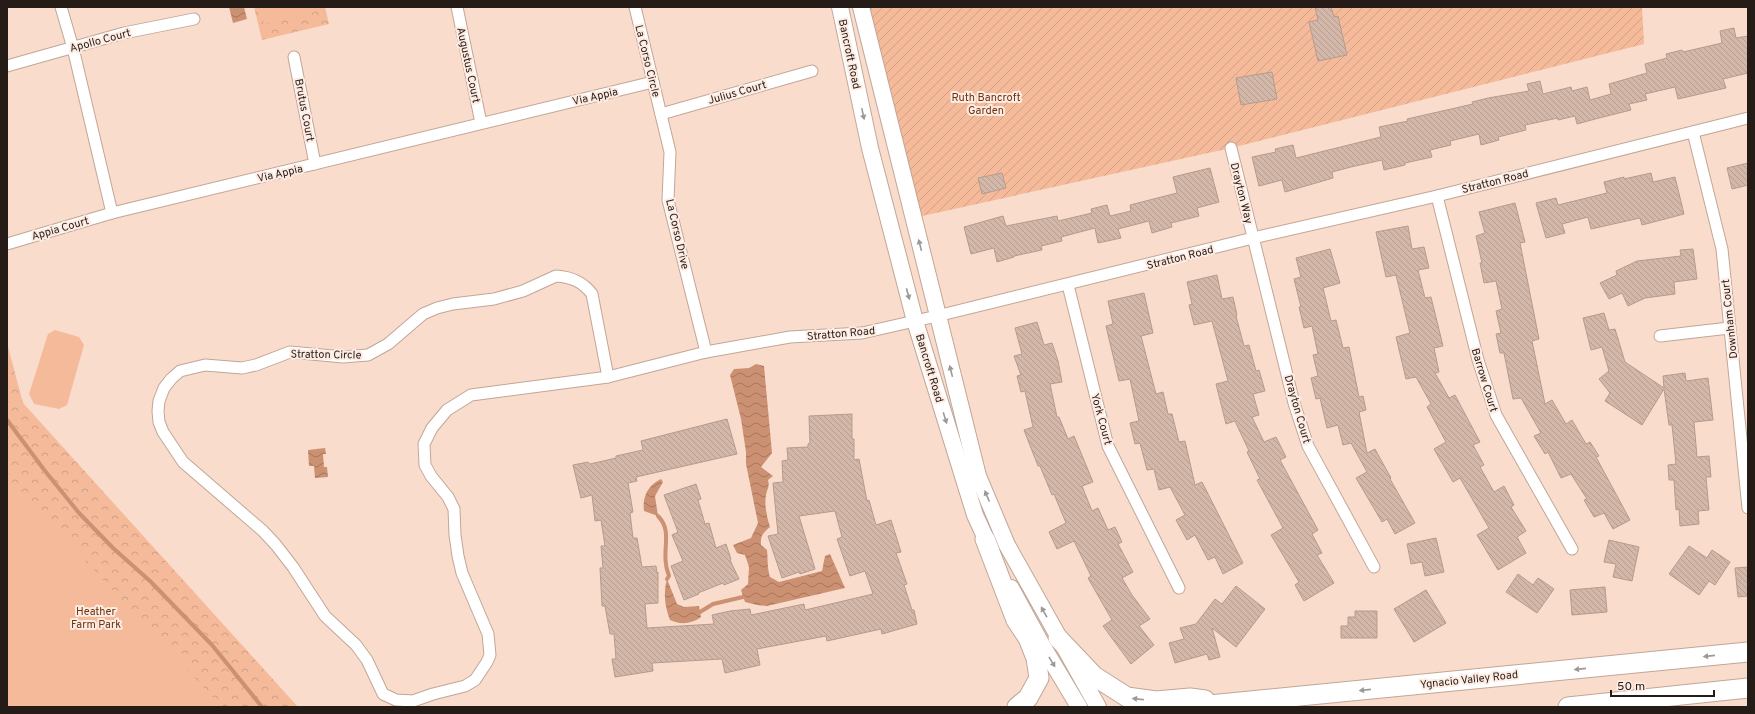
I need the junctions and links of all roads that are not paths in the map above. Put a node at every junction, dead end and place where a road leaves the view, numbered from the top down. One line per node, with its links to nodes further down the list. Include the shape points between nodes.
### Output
1 (61, 7): 7 (street)
2 (457, 7): 14 (street, Augustus Court)
3 (635, 7): 11 (street, La Corso Circle)
4 (840, 7): 24 (main road, Bancroft Road, one-way to 24, via 870,148)
5 (861, 7): 23 (main road, Bancroft Road, one-way to 5)
6 (194, 19): 7 (street, Apollo Court, via 124,33)
7 (73, 48): 9 (street, Apollo Court); 19 (street)
8 (294, 57): 17 (street, Brutus Court)
9 (7, 66)
10 (812, 71): 12 (street, Julius Court)
11 (653, 82): 12 (street, La Corso Circle); 14 (street, Via Appia)
12 (661, 114): 27 (street, La Corso Drive, via 670,152 668,200)
13 (1748, 118): 15 (street, Stratton Road)
14 (481, 123): 17 (street, Via Appia)
15 (1693, 132): 18 (street, Stratton Road); 25 (street, Downham Court, via 1722,249)
16 (1231, 148): 20 (street, Drayton Way)
17 (315, 164): 19 (street, Via Appia)
18 (1437, 196): 20 (street, Stratton Road); 31 (street, Barrow Court, via 1478,360 1496,415)
19 (112, 213): 21 (street, Appia Court)
20 (1253, 238): 22 (street, Stratton Road); 32 (street, Drayton Court, via 1294,403 1308,446)
21 (7, 244)
22 (1068, 285): 23 (street, Stratton Road); 33 (street, York Court, via 1108,446)
23 (937, 316): 24 (street, Stratton Road); 34 (main road, Bancroft Road, one-way to 23, via 1007,545 978,476)
24 (915, 322): 27 (street, Stratton Road, via 862,333 790,337); 30 (main road, Bancroft Road, one-way to 30)
25 (1729, 328): 26 (street); 29 (street, Downham Court)
26 (1660, 336)
27 (706, 352): 28 (street, Stratton Road)
28 (608, 377): 28 (street, Stratton Circle, via 592,294 577,280 556,276 523,291 494,299 437,308 423,314 388,344 368,355 343,357 290,352 242,368 218,364 191,367 180,371 164,388 158,411 162,432 183,462 276,545 325,616 356,645 367,660 383,694 404,702 465,686 475,680 490,655 488,634 462,573 455,535 454,509 425,465 424,444 432,428 447,410 471,395)
29 (1748, 508)
30 (985, 539): 38 (highway, via 1016,620 1028,638 1036,658 1039,678 1032,692); 39 (main road, Bancroft Road, one-way to 39, via 1042,645)
31 (1572, 549)
32 (1374, 567)
33 (1179, 588)
34 (1058, 638): 37 (highway, one-way to 34, via 1190,698 1156,701 1127,697 1094,676); 40 (main road, Bancroft Road)
35 (1748, 652): 37 (highway, Ygnacio Valley Road, one-way to 37)
36 (1748, 688): 42 (highway)
37 (1232, 703): 41 (highway, Ygnacio Valley Road)
38 (1017, 707)
39 (1079, 707)
40 (1098, 707)
41 (1189, 707)
42 (1568, 707)

